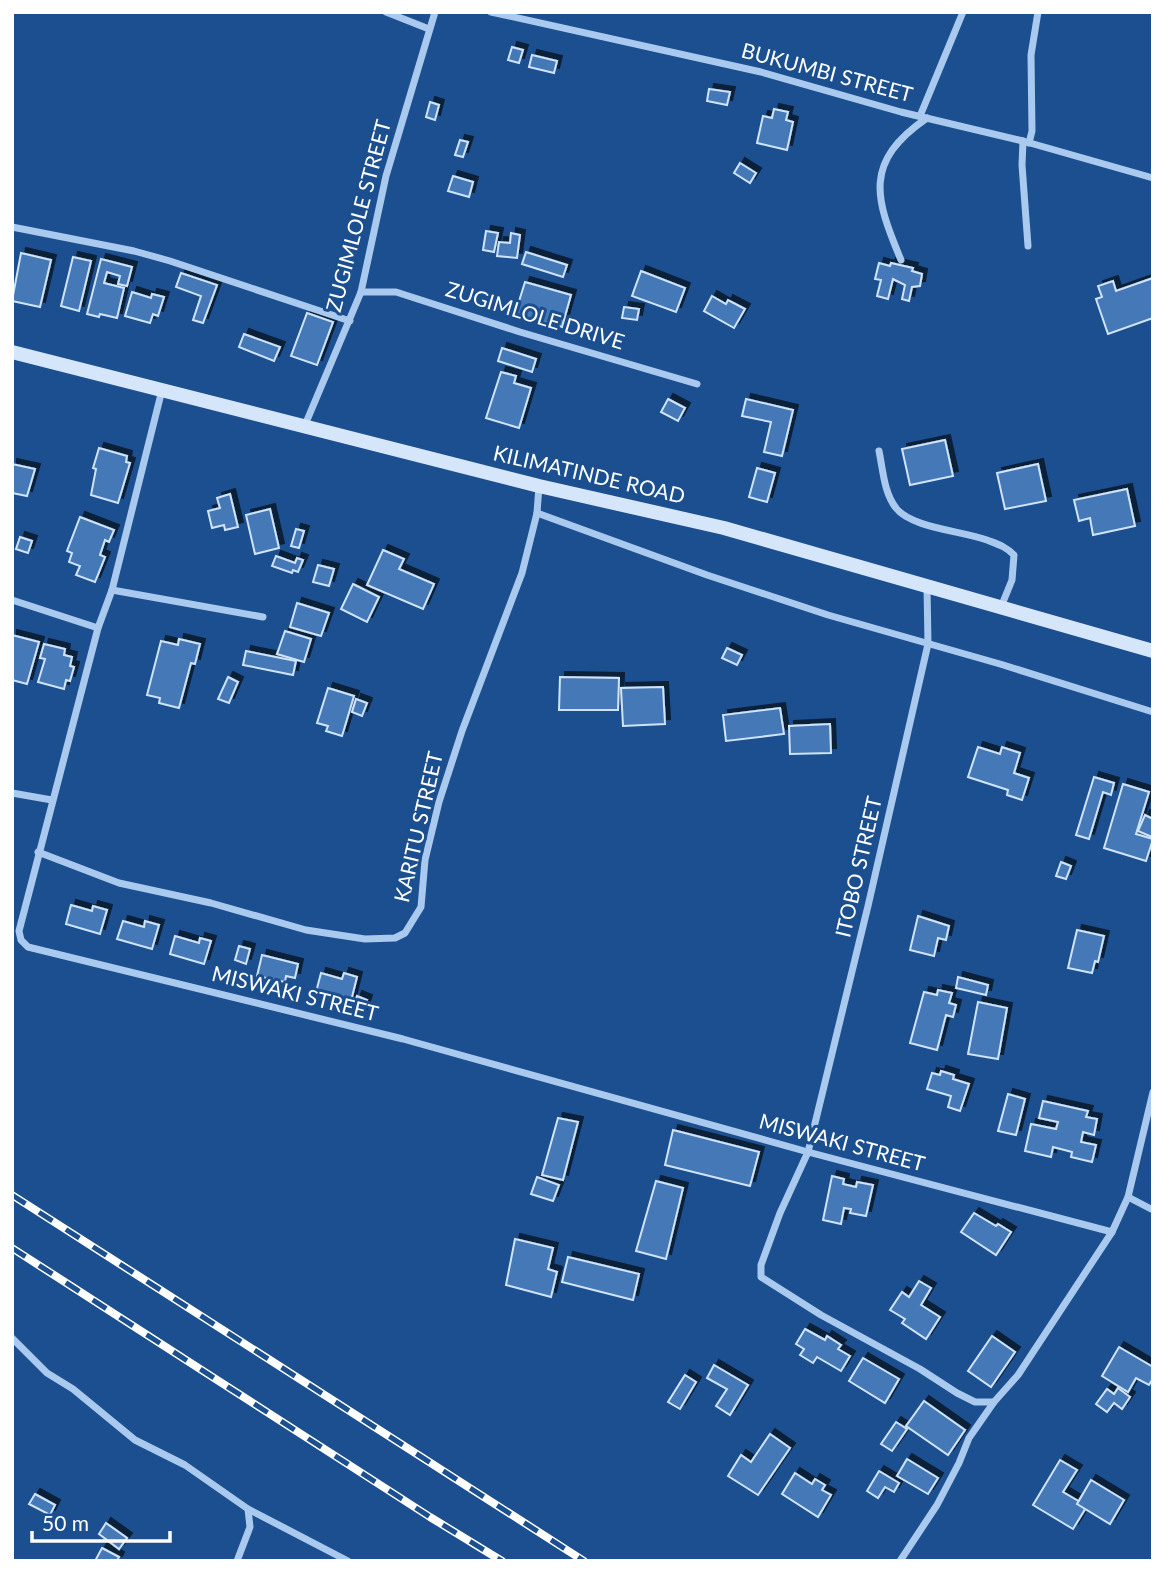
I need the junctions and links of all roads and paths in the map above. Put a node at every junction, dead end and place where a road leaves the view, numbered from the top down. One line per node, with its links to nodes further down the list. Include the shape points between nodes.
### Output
1 (386, 12): 6 (street)
2 (435, 12): 6 (street, ZUGIMLOLE STREET)
3 (491, 12): 7 (street, BUKUMBI STREET, via 761,72)
4 (963, 12): 7 (street)
5 (1038, 12): 8 (street, via 1031,55 1032,131)
6 (429, 29): 13 (street, ZUGIMLOLE STREET, via 386,176)
7 (924, 117): 8 (street, BUKUMBI STREET); 12 (street, via 904,136 881,171 882,212)
8 (1026, 142): 9 (street, BUKUMBI STREET); 11 (street, via 1022,165)
9 (1153, 178)
10 (12, 226): 14 (street, via 170,261)
11 (1028, 246)
12 (901, 260)
13 (361, 292): 14 (street, ZUGIMLOLE STREET); 16 (street, ZUGIMLOLE DRIVE, via 396,292)
14 (350, 321): 18 (street, ZUGIMLOLE STREET)
15 (12, 352): 17 (main road, KILIMATINDE ROAD)
16 (697, 384)
17 (162, 389): 18 (main road, KILIMATINDE ROAD); 23 (street, MISWAKI STREET)
18 (305, 425): 20 (main road, KILIMATINDE ROAD)
19 (879, 451): 25 (street, via 887,491 896,509 909,519 979,537 1014,555 1012,580)
20 (538, 486): 21 (street, KARITU STREET); 22 (main road, KILIMATINDE ROAD, via 724,528)
21 (537, 513): 28 (street, via 707,575); 33 (street, KARITU STREET, via 522,573 439,802 425,860 421,907 405,933 365,940 306,930 119,883)
22 (927, 586): 25 (main road, KILIMATINDE ROAD); 28 (street, ITOBO STREET)
23 (113, 590): 26 (street); 27 (street, MISWAKI STREET)
24 (12, 600): 27 (street)
25 (1001, 608): 29 (main road, KILIMATINDE ROAD)
26 (263, 617)
27 (98, 628): 32 (street, MISWAKI STREET)
28 (928, 644): 30 (street); 35 (street, ITOBO STREET)
29 (1153, 651)
30 (1153, 712)
31 (12, 793): 32 (street)
32 (51, 800): 33 (street, MISWAKI STREET)
33 (38, 852): 35 (street, MISWAKI STREET, via 19,931 28,947 403,1039)
34 (1153, 1092): 36 (street)
35 (808, 1152): 38 (street, MISWAKI STREET); 40 (street, ITOBO STREET, via 780,1213 761,1277 957,1393 975,1402)
36 (1128, 1197): 37 (street); 38 (street)
37 (1153, 1210)
38 (1112, 1232): 40 (street, via 1018,1375)
39 (12, 1338): 41 (street, via 47,1373 135,1440 185,1465)
40 (994, 1402): 44 (street)
41 (248, 1509): 42 (street, via 250,1527); 43 (street)
42 (237, 1561)
43 (348, 1561)
44 (900, 1561)

